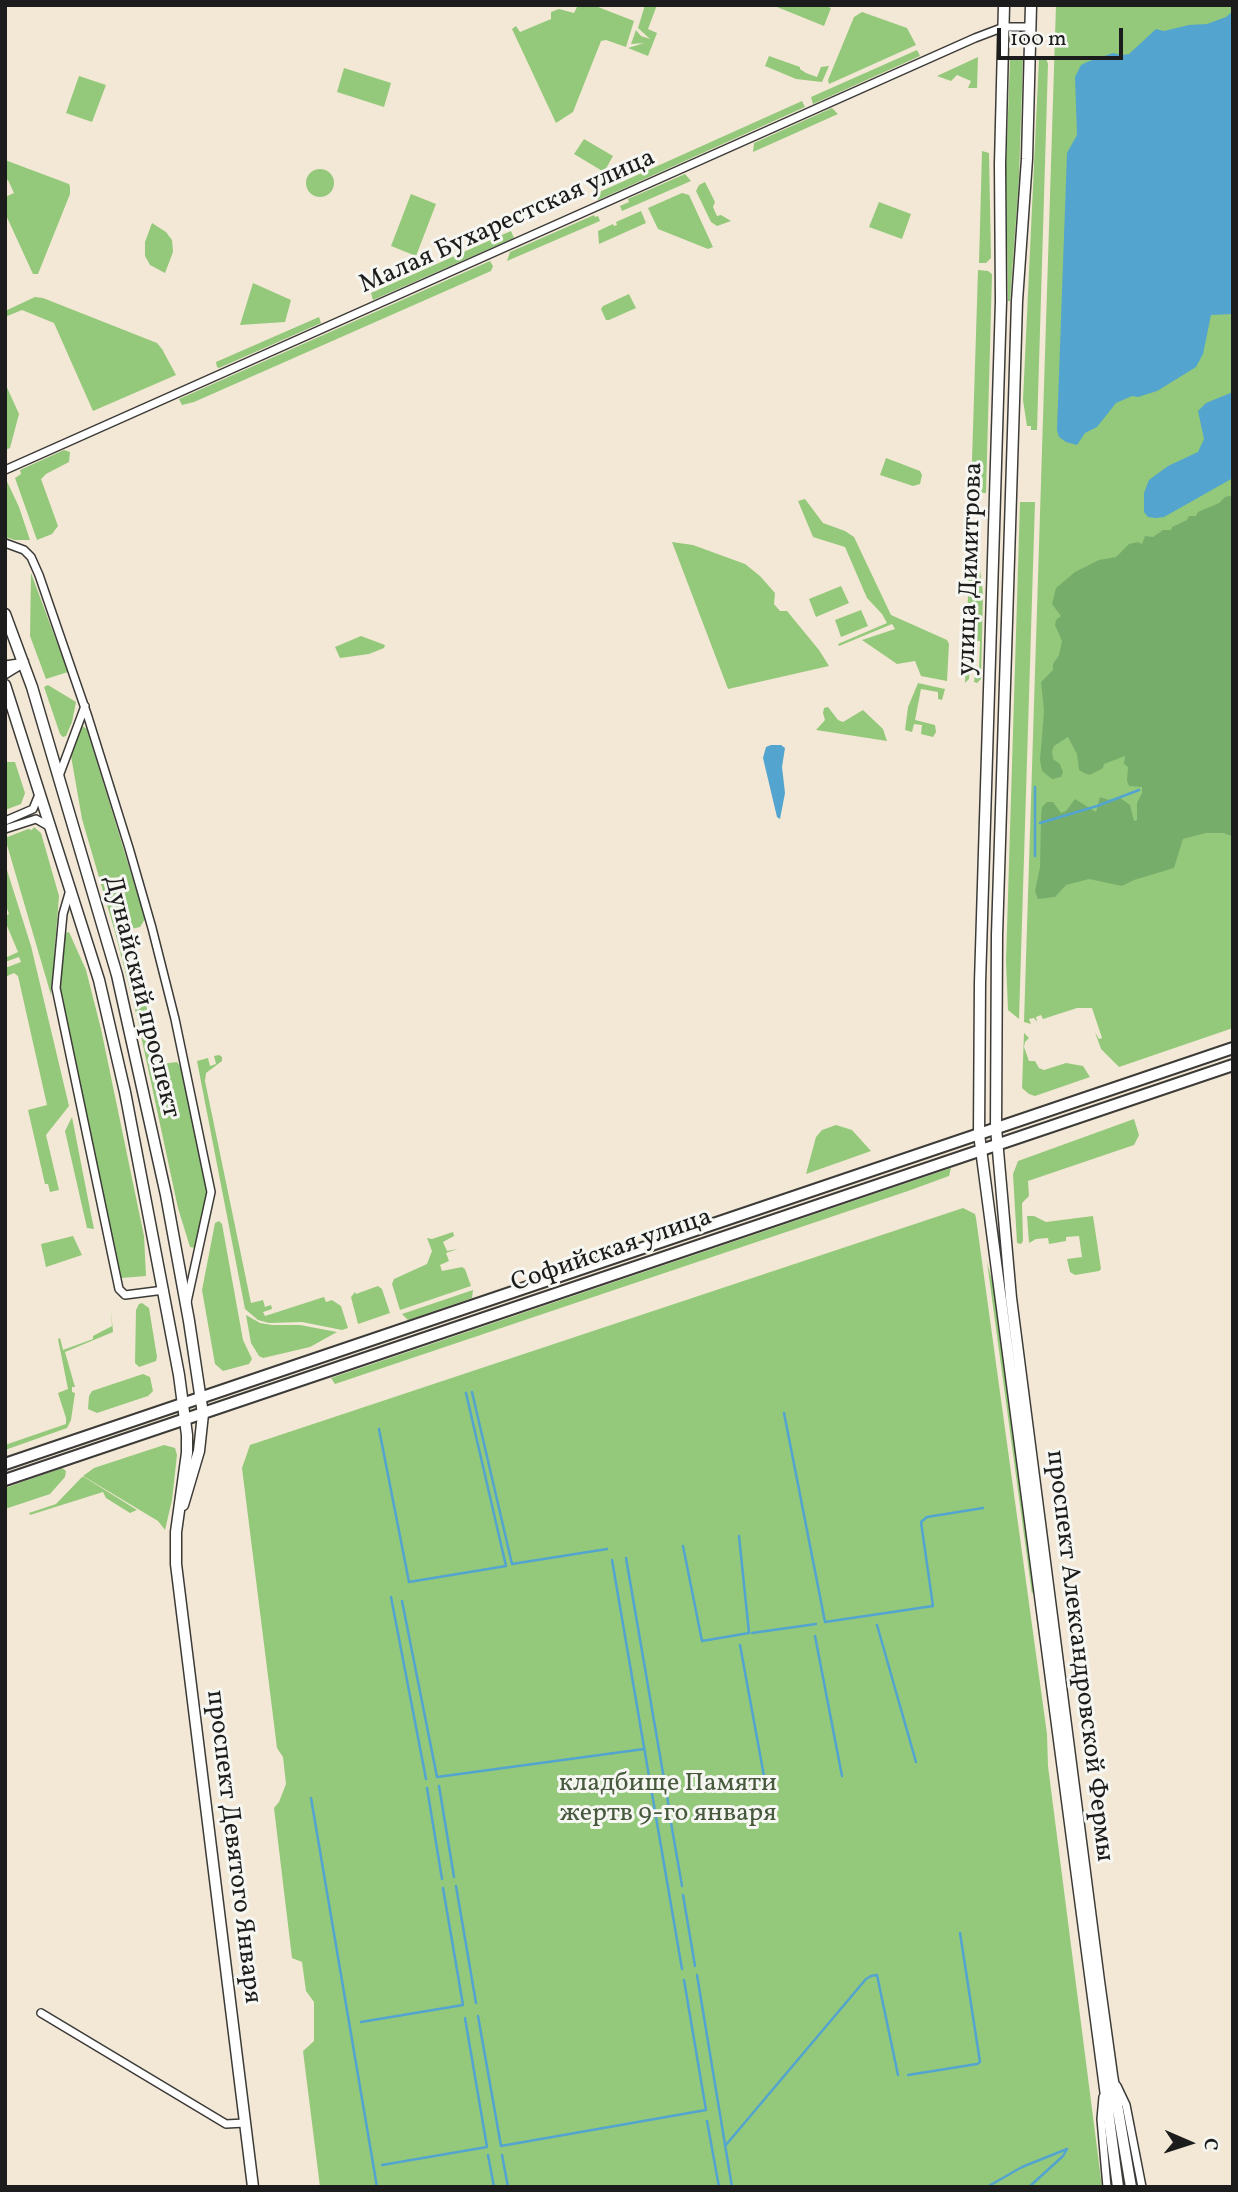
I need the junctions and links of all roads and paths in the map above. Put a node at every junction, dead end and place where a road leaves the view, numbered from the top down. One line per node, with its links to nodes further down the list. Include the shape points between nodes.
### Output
1 (1004, 5): 3 (main road, улица Димитрова)
2 (1031, 5): 4 (main road, улица Димитрова)
3 (1004, 27): 4 (street, Малая Бухарестская улица); 5 (street, Малая Бухарестская улица); 24 (main road, улица Димитрова, via 1002,301)
4 (1031, 27): 23 (main road, улица Димитрова, via 1016,314 997,935)
5 (5, 470)
6 (5, 543): 12 (street, via 31,557)
7 (5, 614): 8 (main road, Дунайский проспект)
8 (23, 662): 9 (street); 10 (main road); 15 (main road, Дунайский проспект)
9 (5, 665)
10 (5, 673)
11 (5, 685): 16 (main road, Дунайский проспект)
12 (85, 706): 13 (street); 14 (street)
13 (88, 717): 14 (street); 28 (street, via 152,928 210,1179 210,1205)
14 (79, 721): 15 (street)
15 (58, 777): 28 (main road, Дунайский проспект, via 123,998)
16 (40, 792): 17 (street, via 33,809); 18 (main road, Дунайский проспект)
17 (5, 821)
18 (52, 828): 19 (street, via 36,819); 20 (main road, Дунайский проспект)
19 (5, 829)
20 (70, 888): 27 (main road, Дунайский проспект, via 99,979); 27 (street, via 62,914 56,988 119,1289 125,1295)
21 (1233, 1048): 23 (main road, Софийская улица)
22 (1233, 1065): 25 (main road, Софийская улица)
23 (996, 1128): 24 (main road, Софийская улица); 25 (main road, улица Димитрова)
24 (979, 1135): 26 (main road, улица Димитрова); 29 (main road, Софийская улица)
25 (997, 1145): 26 (main road, Софийская улица); 37 (main road, проспект Александровской Фермы, via 1011,1298)
26 (981, 1151): 31 (main road, Софийская улица); 38 (main road, проспект Александровской Фермы)
27 (164, 1290): 30 (main road, Дунайский проспект)
28 (186, 1306): 29 (main road, Дунайский проспект)
29 (201, 1398): 30 (main road, Софийская улица); 31 (main road, Дунайский проспект)
30 (183, 1404): 32 (main road, Дунайский проспект); 33 (main road, Софийская улица)
31 (203, 1414): 32 (main road, Софийская улица); 35 (main road, проспект Девятого Января, via 199,1451)
32 (185, 1420): 34 (main road, Софийская улица); 35 (main road, проспект Девятого Января, via 187,1453)
33 (5, 1464)
34 (5, 1480)
35 (180, 1512): 39 (main road, проспект Девятого Января, via 176,1564)
36 (41, 2013): 39 (street, via 226,2123)
37 (1112, 2075): 43 (main road, проспект Александровской Фермы); 44 (street, via 1126,2105)
38 (1104, 2089): 41 (street, via 1101,2119); 42 (main road, проспект Александровской Фермы)
39 (245, 2123): 40 (main road, проспект Девятого Января)
40 (253, 2187)
41 (1107, 2187)
42 (1118, 2187)
43 (1131, 2187)
44 (1142, 2187)

